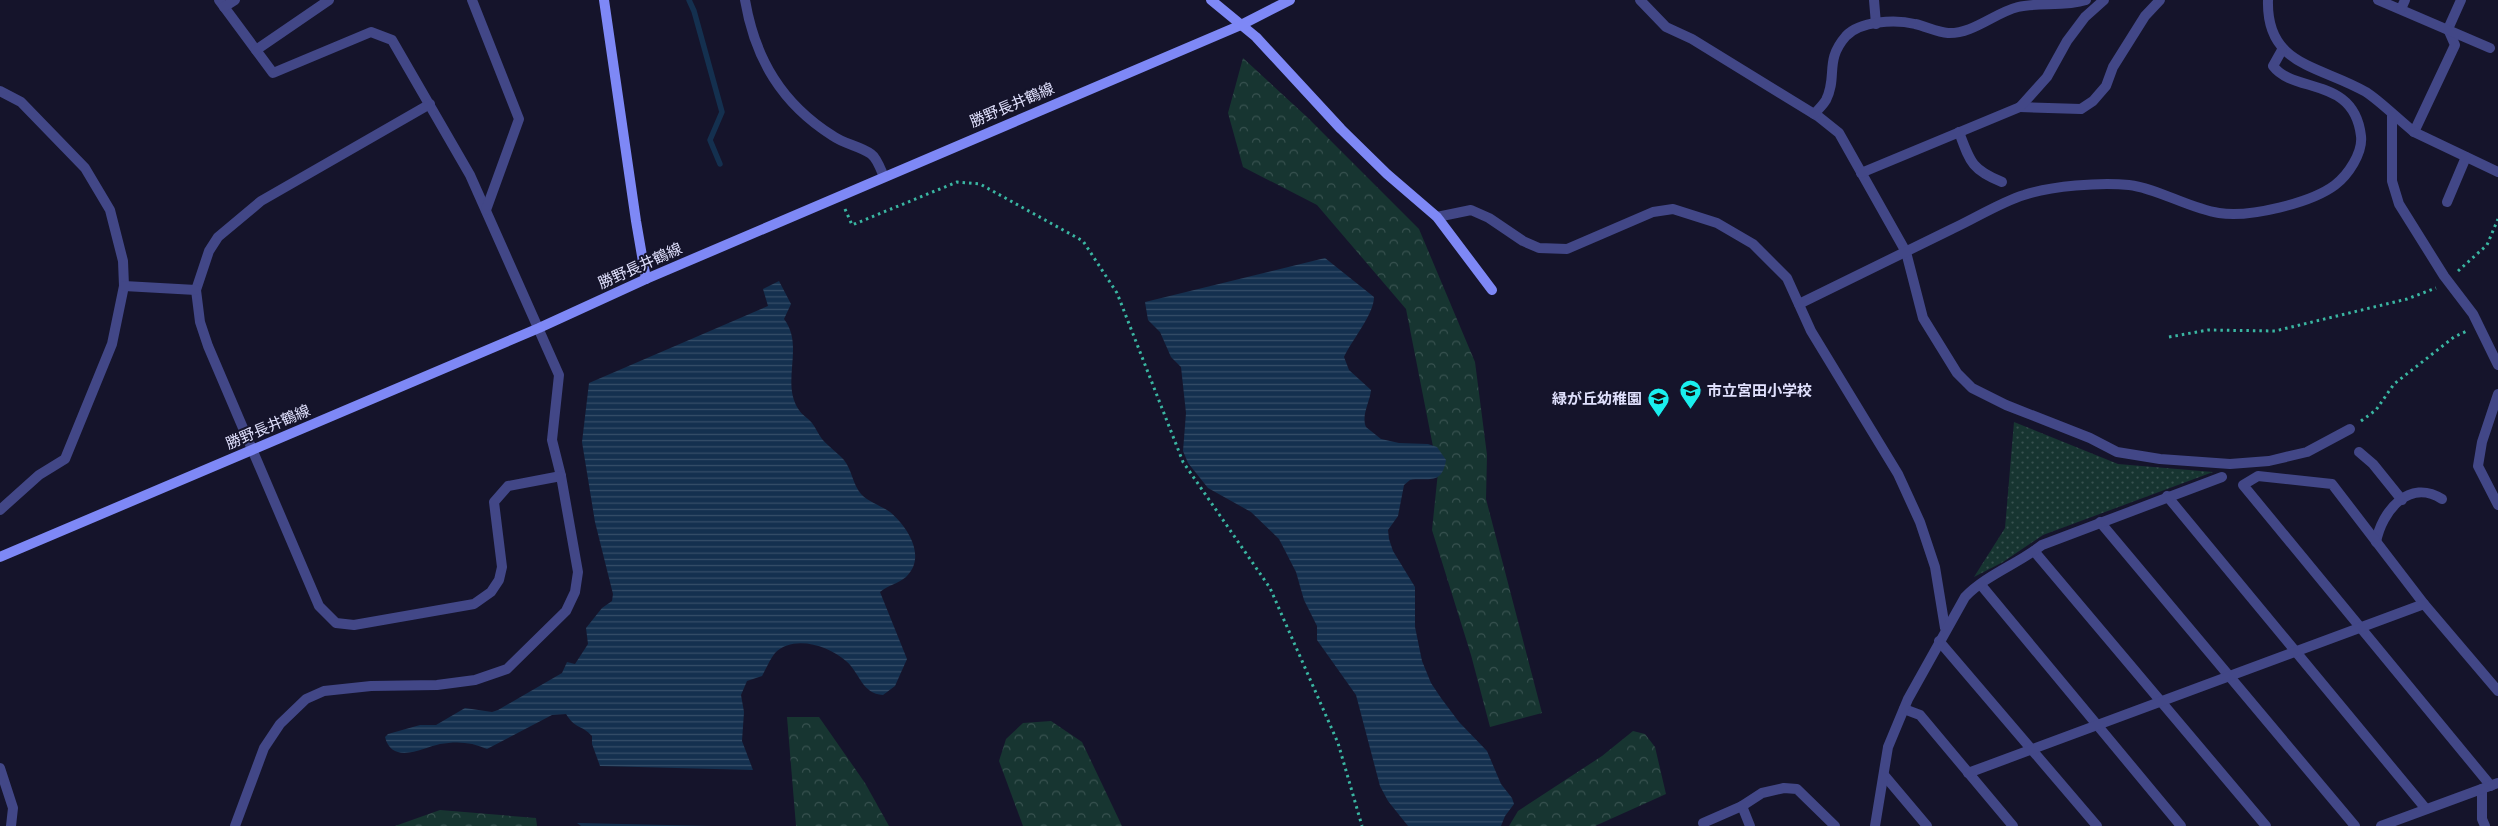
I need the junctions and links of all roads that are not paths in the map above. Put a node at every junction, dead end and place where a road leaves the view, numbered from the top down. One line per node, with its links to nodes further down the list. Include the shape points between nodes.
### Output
1 (235, 0): 16 (street)
2 (329, 0): 22 (street)
3 (472, 0): 37 (street, via 519,119)
4 (604, 0): 40 (street)
5 (744, 0): 34 (street, via 760,53 790,103 810,122 837,139 872,154)
6 (1211, 0): 19 (street)
7 (1290, 0): 19 (street, 勝野長井鶴線)
8 (1640, 0): 27 (street, via 1666,27 1692,39)
9 (1874, 0): 18 (street)
10 (2086, 0): 18 (street, via 2074,4 2019,7 1964,31 1947,33 1912,23)
11 (2104, 0): 26 (street, via 2085,17 2047,77)
12 (2160, 0): 26 (street, via 2144,16 2112,67 2106,86 2093,101 2081,109)
13 (2268, 0): 23 (street, via 2267,17)
14 (2378, 0): 17 (street)
15 (2461, 0): 20 (street)
16 (222, 4): 22 (street)
17 (2403, 5): 20 (street)
18 (1876, 24): 27 (street, via 1848,34 1834,52 1826,100)
19 (1241, 25): 34 (street, 勝野長井鶴線); 38 (street, via 1380,168)
20 (2448, 29): 21 (street); 30 (street, via 2455,45)
21 (2490, 48)
22 (256, 50): 25 (street, via 273,73 371,32 392,40)
23 (2282, 50): 28 (street, via 2296,61 2342,79 2369,94); 39 (street, via 2273,66 2279,74 2324,88 2344,100 2355,117 2361,137 2358,155 2335,185 2287,204 2252,213 2228,214 2130,185 2077,186 2023,195)
24 (0, 91): 41 (street, via 20,102 85,168 110,210 124,261)
25 (430, 104): 37 (street); 42 (street, via 242,215 209,251)
26 (2020, 107): 29 (street)
27 (1814, 114): 33 (street, via 1838,133)
28 (2392, 116): 30 (street); 46 (street, via 2392,182 2399,204 2415,233 2473,314)
29 (1959, 132): 33 (street); 35 (street, via 1969,158 1982,174)
30 (2414, 132): 31 (street)
31 (2466, 157): 32 (street); 36 (street)
32 (2498, 172)
33 (1861, 173): 39 (street)
34 (884, 177): 40 (street, 勝野長井鶴線)
35 (2002, 182)
36 (2447, 202)
37 (486, 210): 45 (street)
38 (1437, 216): 43 (street); 44 (street, via 1471,210 1489,218 1523,242 1539,248 1567,249 1654,212 1673,209 1717,223 1753,244 1787,278)
39 (1906, 252): 44 (street); 48 (street, via 1923,318 1957,373 1972,388 2117,452 2230,464 2307,452)
40 (646, 279): 45 (street, 勝野長井鶴線)
41 (124, 286): 42 (street); 57 (street, via 112,344 65,459 39,474)
42 (196, 290): 49 (street, via 200,322 208,346)
43 (1492, 290)
44 (1799, 304): 64 (street, via 1811,331 1902,482 1935,566)
45 (539, 328): 49 (street, 勝野長井鶴線); 51 (street, via 559,375 552,440)
46 (2498, 365)
47 (2498, 394): 56 (street, via 2482,442 2478,466)
48 (2350, 429)
49 (252, 450): 51 (street, via 319,606 336,622 354,625 474,604 490,592 499,580 502,568 494,502 508,486); 61 (street, 勝野長井鶴線)
50 (2359, 452): 55 (street)
51 (561, 476): 82 (street, via 578,572 575,592 566,611 552,627 508,669 475,680 324,691 306,699 280,724 264,748)
52 (2222, 477): 53 (street)
53 (2167, 496): 58 (street); 67 (street)
54 (2442, 499): 55 (street, via 2430,491 2412,492)
55 (2402, 500): 59 (street, via 2387,512 2379,524)
56 (2498, 504)
57 (0, 510)
58 (2100, 522): 60 (street); 68 (street)
59 (2376, 542): 63 (street); 65 (street, via 2332,484 2258,476 2243,485)
60 (2034, 551): 62 (street); 70 (street)
61 (0, 557)
62 (1981, 585): 64 (street, via 1964,597); 72 (street)
63 (2424, 604): 65 (street); 69 (street)
64 (1945, 628): 66 (street)
65 (2360, 628): 67 (street); 77 (street)
66 (1939, 641): 71 (street); 73 (street)
67 (2296, 652): 68 (street); 79 (street)
68 (2228, 677): 70 (street); 91 (street)
69 (2498, 691)
70 (2162, 701): 72 (street); 90 (street)
71 (1904, 709): 75 (street, via 1920,715); 76 (street, via 1888,747)
72 (2096, 726): 73 (street); 89 (street)
73 (2032, 749): 75 (street); 88 (street)
74 (0, 768): 81 (street, via 13,808)
75 (1968, 773): 87 (street)
76 (1884, 775): 85 (street); 86 (street)
77 (2490, 786): 79 (street); 93 (street, via 2482,819)
78 (1742, 806): 80 (street); 83 (street); 84 (street, via 1762,793 1797,789)
79 (2426, 809): 92 (street)
80 (1703, 824)
81 (11, 826)
82 (235, 826)
83 (1750, 826)
84 (1835, 826)
85 (1875, 826)
86 (1927, 826)
87 (2013, 826)
88 (2097, 826)
89 (2181, 826)
90 (2266, 826)
91 (2355, 826)
92 (2381, 826)
93 (2485, 826)

